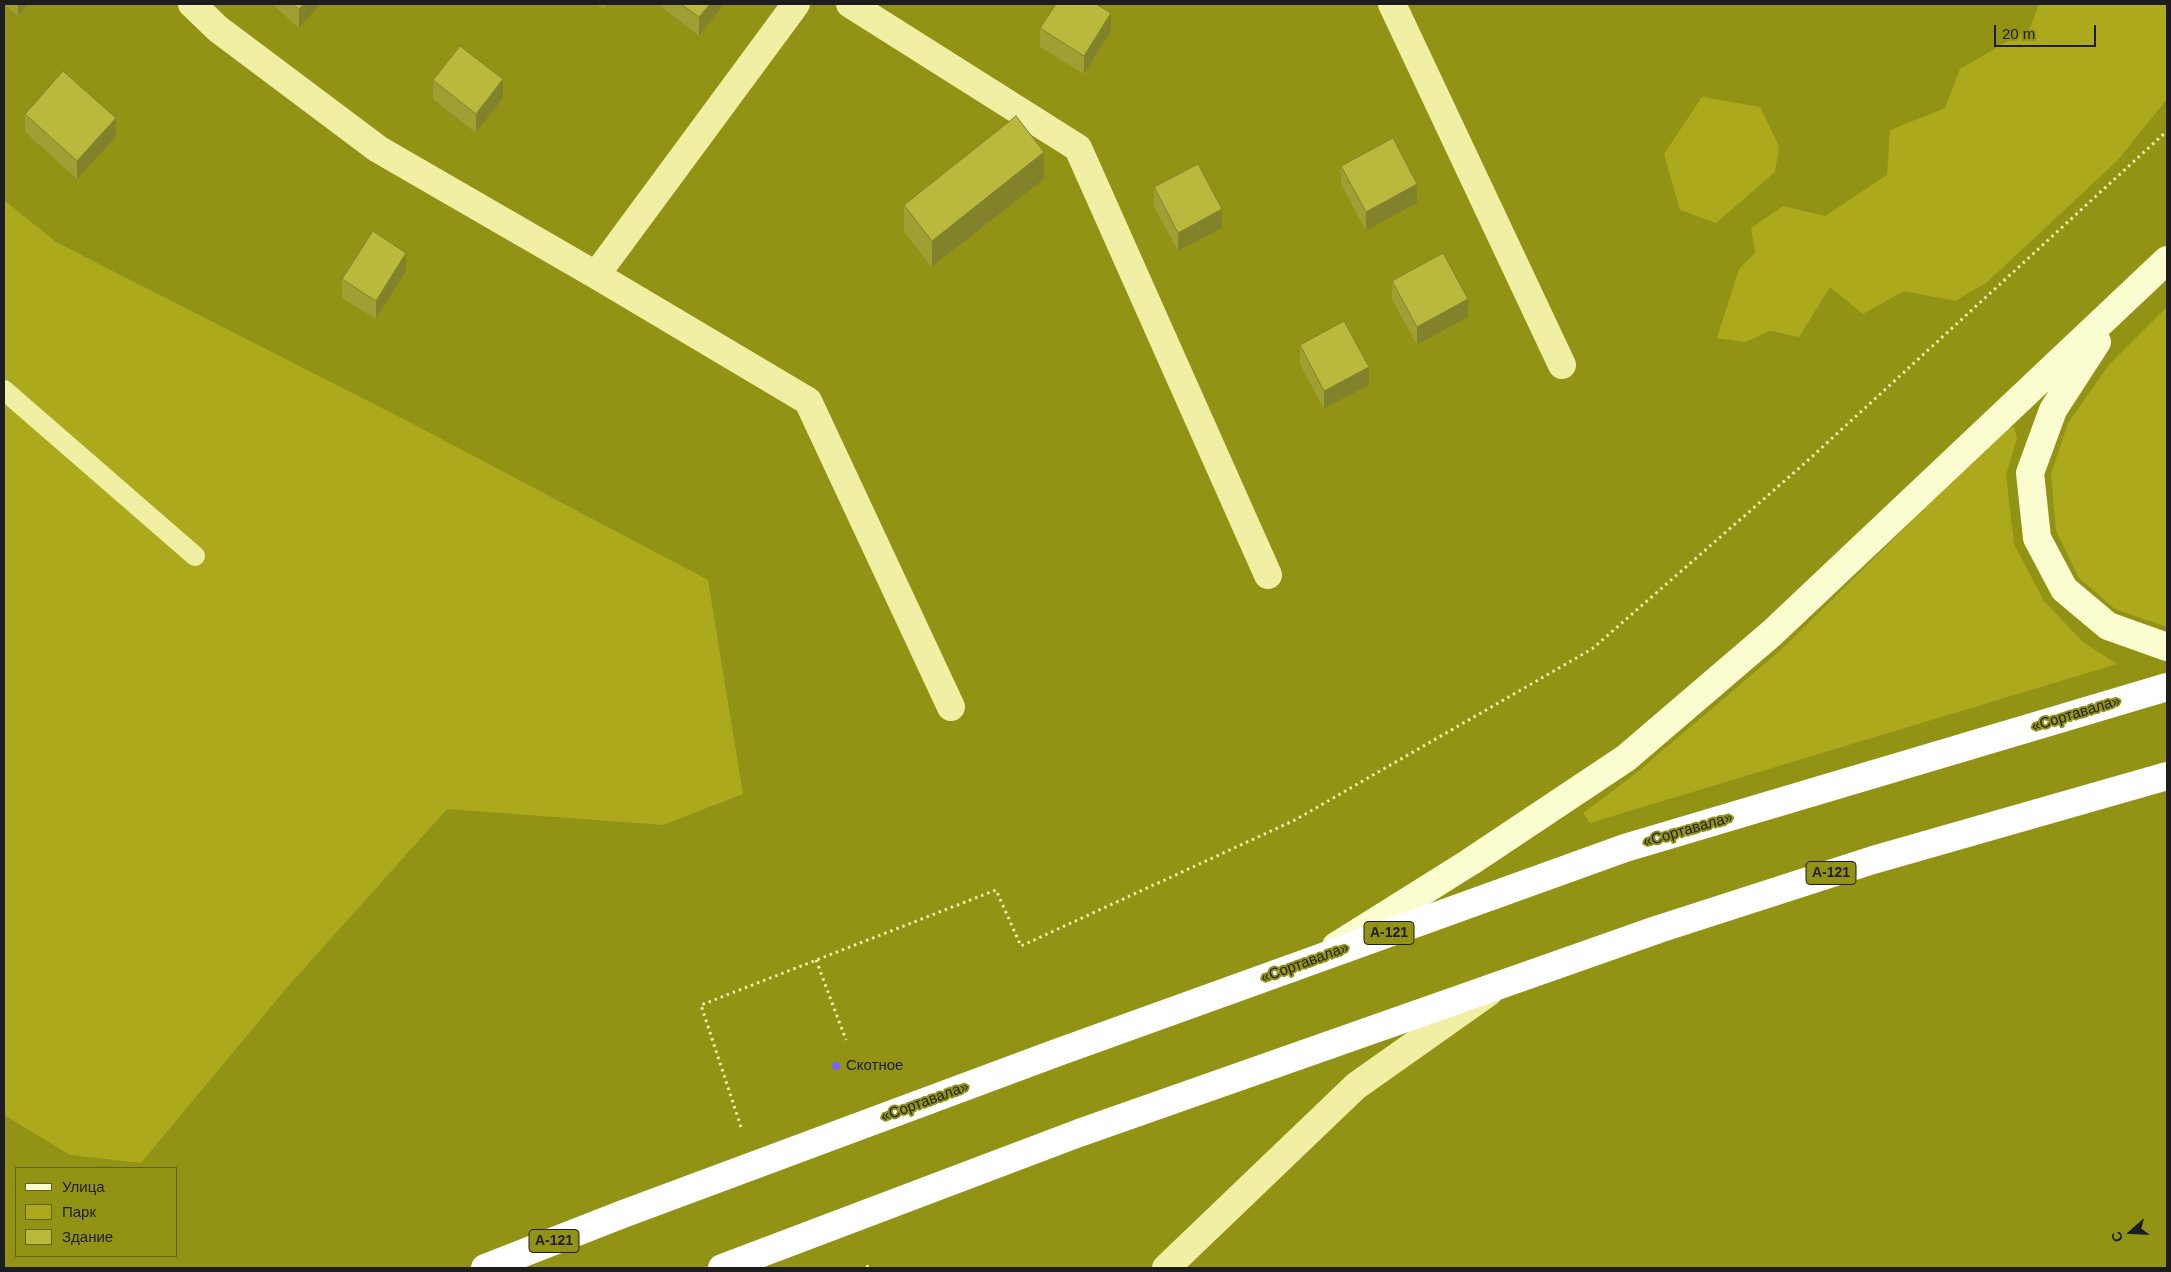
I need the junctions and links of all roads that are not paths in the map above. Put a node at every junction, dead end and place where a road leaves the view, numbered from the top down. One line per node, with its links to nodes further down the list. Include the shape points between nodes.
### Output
1 (192, 4): 6 (street, via 218,29 378,149)
2 (796, 4): 6 (street)
3 (850, 4): 11 (street, via 1078,148)
4 (1392, 4): 8 (street)
5 (2167, 260): 7 (main road)
6 (596, 274): 14 (street, via 808,402)
7 (2119, 307): 12 (main road, via 2053,410 2030,473 2037,538 2064,589 2108,626); 16 (main road, via 1772,634 1626,758 1470,862)
8 (1562, 365)
9 (4, 390): 10 (lane)
10 (196, 556)
11 (1268, 575)
12 (2167, 647)
13 (2167, 687): 16 (highway, «Сортавала» / А-121, via 1625,848)
14 (951, 707)
15 (2167, 776): 17 (highway, А-121, via 1873,860 1659,929)
16 (1314, 960): 18 (highway, «Сортавала» / А-121)
17 (1500, 985): 19 (highway, А-121, via 1079,1133); 20 (street, via 1356,1086)
18 (485, 1268)
19 (722, 1268)
20 (1166, 1268)

